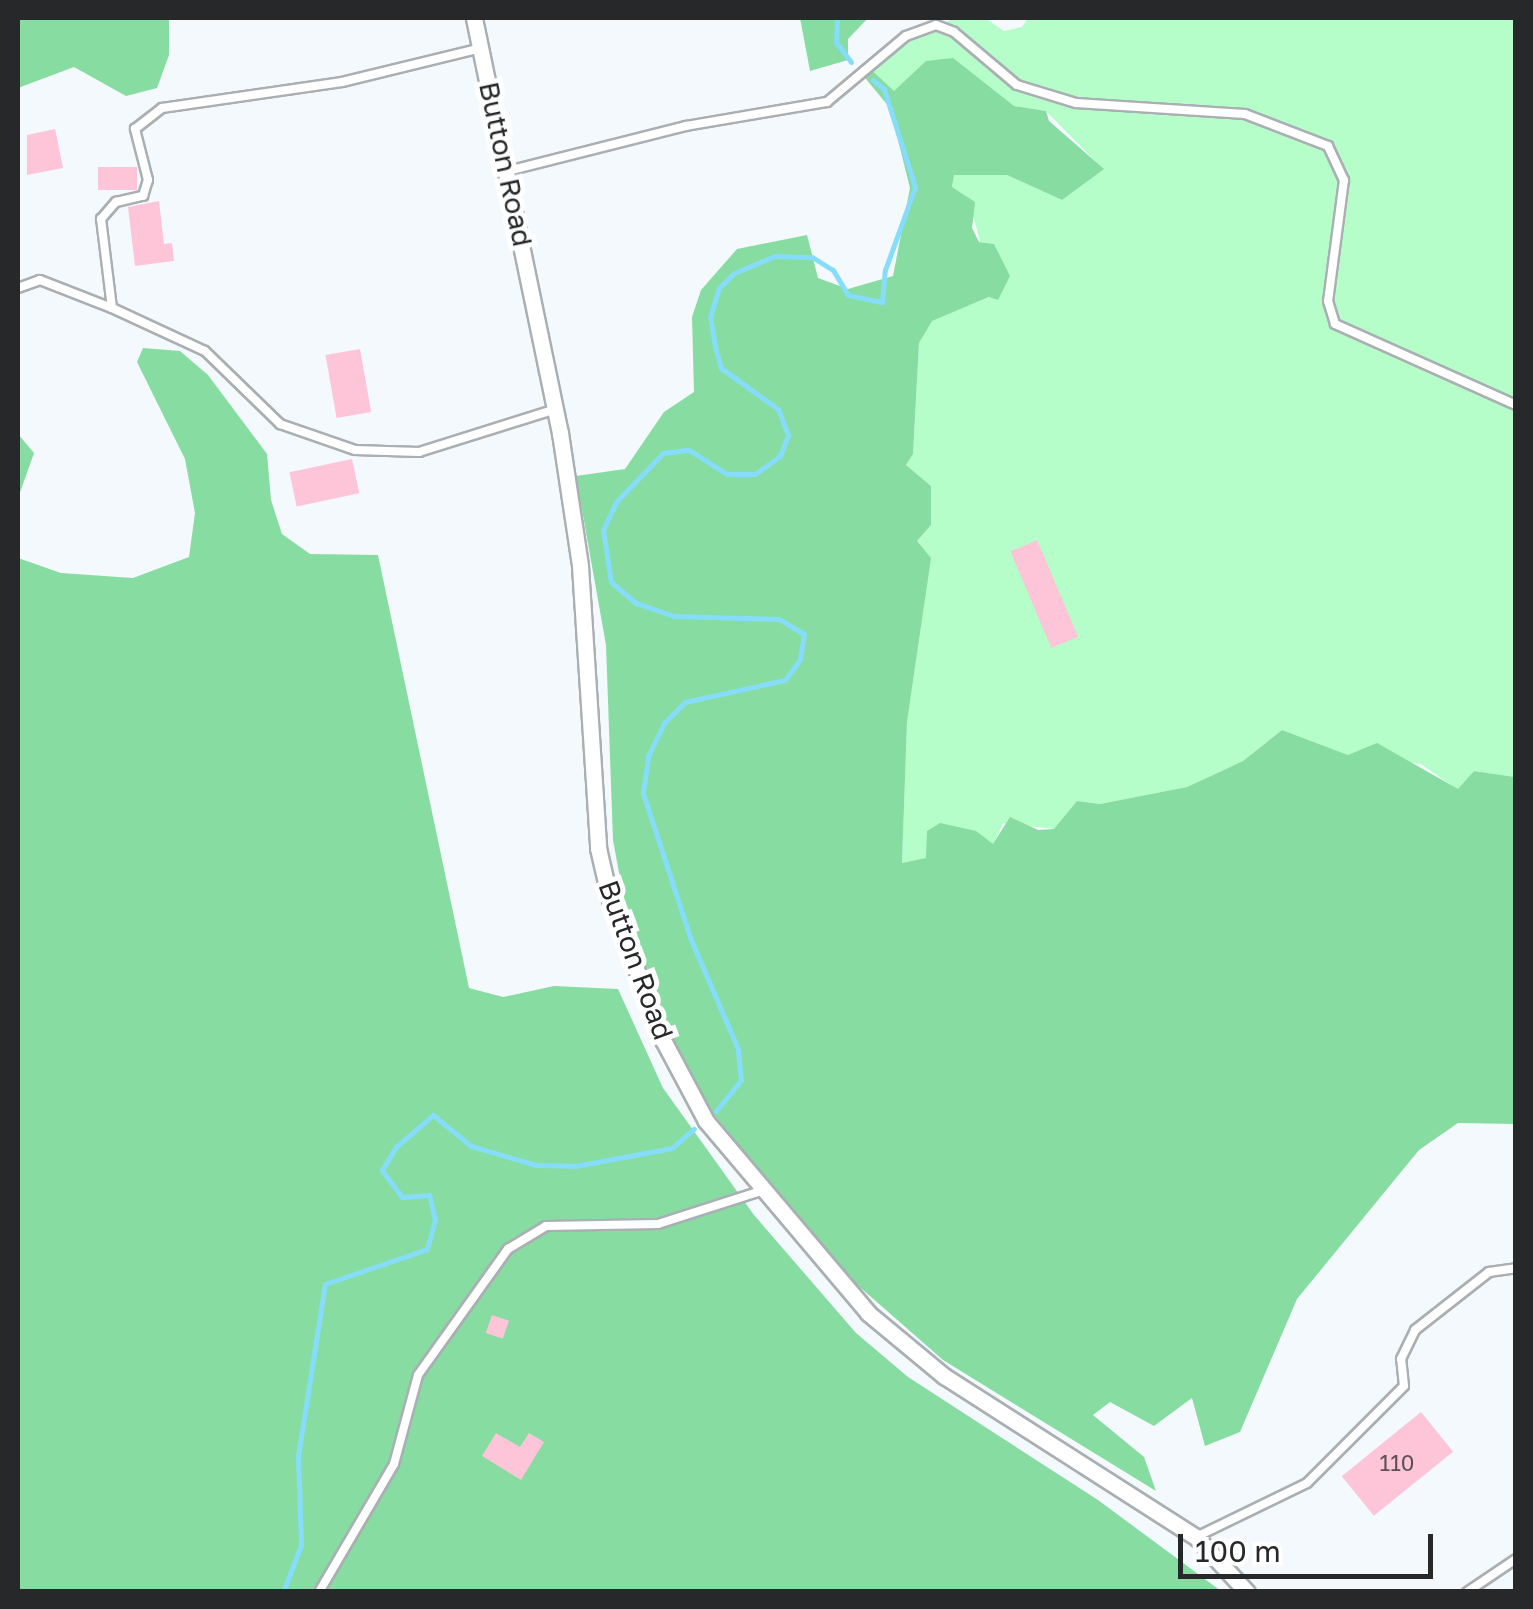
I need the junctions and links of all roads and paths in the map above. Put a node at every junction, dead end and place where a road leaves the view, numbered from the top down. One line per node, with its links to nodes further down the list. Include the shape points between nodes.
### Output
1 (474, 18): 2 (street, Button Road)
2 (481, 48): 3 (street, Button Road); 5 (lane, via 308,88 188,100 140,123 135,140 148,180 143,196 116,202 101,219)
3 (508, 172): 6 (lane, via 686,126 827,102 906,36 936,25 954,32 1016,85 1076,103 1246,114 1328,146 1344,180 1328,300 1335,324); 7 (street, Button Road)
4 (18, 288): 5 (lane, via 40,280)
5 (112, 308): 7 (lane, via 205,351 280,424 354,450 419,452)
6 (1516, 405)
7 (556, 409): 8 (street, Button Road, via 580,566 594,814 610,900 689,1090)
8 (764, 1190): 10 (street, Button Road, via 868,1314 944,1376); 12 (lane, via 658,1224 546,1226 508,1249 418,1374 394,1464)
9 (1516, 1268): 10 (lane, via 1489,1272 1415,1330 1401,1358 1404,1386 1307,1483)
10 (1196, 1537): 13 (street, Button Road)
11 (1516, 1559): 14 (lane)
12 (318, 1592)
13 (1247, 1592)
14 (1467, 1592)

